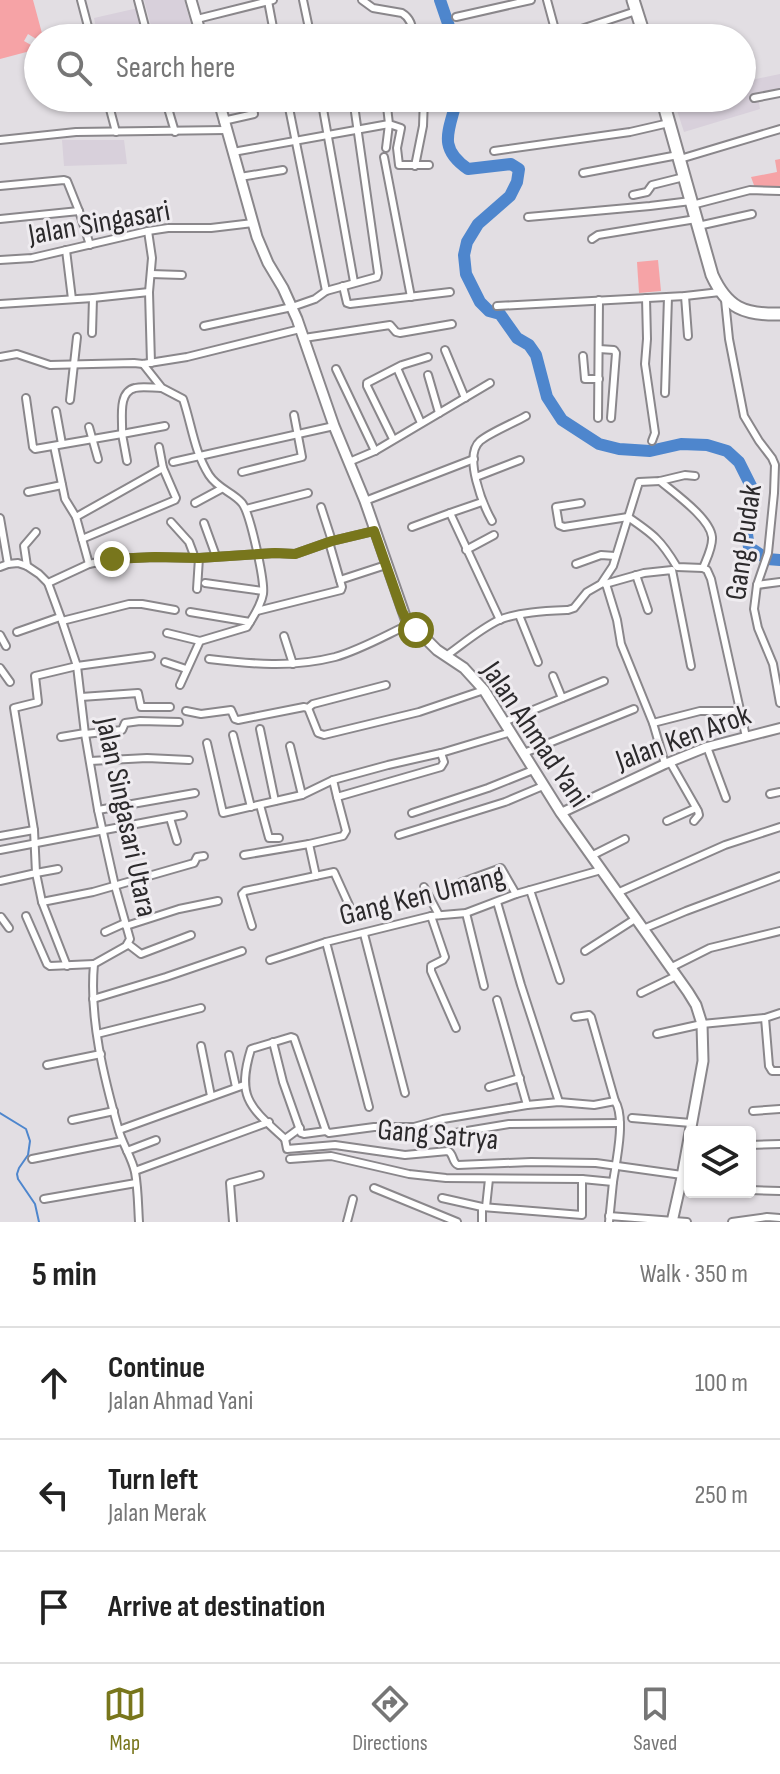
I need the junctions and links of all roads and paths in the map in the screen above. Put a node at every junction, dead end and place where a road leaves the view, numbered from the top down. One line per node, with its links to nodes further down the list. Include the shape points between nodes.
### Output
1 (81, 0): 12 (street)
2 (138, 0): 13 (street)
3 (191, 0): 11 (main road)
4 (271, 0): 11 (street); 15 (street)
5 (303, 0): 16 (street)
6 (362, 0): 17 (street, via 373,8 402,13)
7 (531, 0): 10 (street)
8 (547, 0): 18 (street)
9 (635, 5): 19 (street)
10 (456, 17)
11 (197, 19): 14 (main road)
12 (87, 24)
13 (144, 24)
14 (198, 24)
15 (274, 24)
16 (307, 24)
17 (411, 24)
18 (553, 24)
19 (589, 24)
20 (780, 93): 21 (street)
21 (756, 98)
22 (111, 112): 37 (street)
23 (169, 112): 38 (street)
24 (222, 112): 34 (main road, Jalan Ahmad Yani)
25 (254, 112): 34 (street)
26 (290, 112): 41 (street)
27 (324, 112): 39 (street)
28 (355, 112): 35 (street)
29 (388, 112): 33 (street)
30 (424, 112): 48 (street)
31 (666, 112): 32 (highway)
32 (669, 123): 43 (street); 46 (highway)
33 (389, 124): 35 (street); 42 (street); 48 (street, via 401,128 399,165)
34 (225, 125): 38 (street); 44 (main road, Jalan Ahmad Yani)
35 (358, 128): 39 (street); 70 (street, via 378,273)
36 (780, 129): 46 (street)
37 (116, 132): 38 (street); 40 (street)
38 (175, 132)
39 (328, 135): 41 (street); 70 (street)
40 (0, 139)
41 (295, 141): 44 (street); 72 (street)
42 (386, 148)
43 (494, 151)
44 (233, 152): 51 (main road, Jalan Ahmad Yani)
45 (384, 157): 77 (street)
46 (678, 157): 50 (street); 52 (highway)
47 (429, 165): 48 (street)
48 (415, 166)
49 (283, 170): 51 (street)
50 (583, 173)
51 (240, 177): 61 (main road, Jalan Ahmad Yani)
52 (684, 177): 55 (street); 56 (highway)
53 (0, 186): 57 (street, via 64,180)
54 (780, 191): 56 (street, via 750,190)
55 (633, 195)
56 (691, 203): 59 (street); 62 (highway)
57 (79, 211): 60 (street); 65 (street)
58 (752, 214): 62 (street)
59 (528, 217)
60 (0, 219)
61 (253, 223): 63 (street, Jalan Singasari); 85 (main road, Jalan Ahmad Yani)
62 (697, 223): 64 (street); 75 (highway)
63 (148, 231): 65 (street, Jalan Singasari); 68 (street)
64 (592, 239)
65 (90, 245): 66 (street, Jalan Singasari)
66 (66, 250): 67 (street, Jalan Singasari); 81 (street)
67 (0, 260)
68 (151, 274): 69 (street); 73 (street)
69 (182, 275)
70 (354, 282): 71 (street)
71 (343, 286): 72 (street); 77 (street, via 350,304)
72 (326, 291): 85 (street)
73 (149, 292): 79 (street); 99 (street)
74 (450, 292): 77 (street)
75 (723, 295): 76 (street); 86 (highway, via 744,310); 181 (street, Gang Pudak, via 744,416 775,465 768,553)
76 (685, 296): 78 (street); 91 (street)
77 (411, 297)
78 (668, 297): 80 (street); 107 (street)
79 (93, 298): 81 (street); 89 (street)
80 (646, 298): 82 (street); 125 (street)
81 (72, 299): 83 (street)
82 (599, 300): 84 (street); 93 (street)
83 (0, 304)
84 (497, 306)
85 (292, 307): 88 (street); 90 (main road, Jalan Ahmad Yani)
86 (780, 314)
87 (452, 324): 90 (street, via 400,333 390,325)
88 (204, 326)
89 (92, 333)
90 (302, 333): 99 (street); 119 (main road, Jalan Ahmad Yani)
91 (688, 336)
92 (77, 337): 98 (street)
93 (599, 349): 104 (street); 116 (street, via 616,353)
94 (445, 350): 109 (street)
95 (583, 356): 104 (street, via 585,379)
96 (0, 357): 98 (street, via 17,354 50,365)
97 (428, 357): 101 (street)
98 (74, 363): 100 (street); 110 (street)
99 (151, 363): 100 (street)
100 (143, 364): 106 (street)
101 (397, 368): 117 (street); 124 (street, via 367,385)
102 (336, 369): 128 (street)
103 (428, 375): 112 (street)
104 (599, 379): 115 (street)
105 (490, 383): 109 (street)
106 (162, 388): 121 (street, via 125,393); 129 (street, via 184,401)
107 (665, 393)
108 (26, 398): 126 (street, via 33,448)
109 (465, 398): 112 (street)
110 (70, 400)
111 (56, 411): 126 (street)
112 (439, 413): 117 (street)
113 (294, 415): 122 (street)
114 (526, 416): 131 (street, via 480,441)
115 (598, 418)
116 (611, 418)
117 (421, 423): 124 (street)
118 (165, 426): 121 (street)
119 (334, 426): 122 (street); 135 (main road, Jalan Ahmad Yani)
120 (89, 427): 123 (street)
121 (122, 434): 123 (street); 133 (street)
122 (298, 434): 129 (street); 137 (street, via 302,457)
123 (92, 439): 126 (street); 130 (street)
124 (393, 439): 128 (street)
125 (652, 441)
126 (58, 445): 141 (street)
127 (159, 447): 136 (street)
128 (375, 451): 135 (street)
129 (200, 457): 134 (street); 142 (street)
130 (98, 459)
131 (474, 459): 139 (street); 145 (street)
132 (520, 460): 139 (street)
133 (127, 461)
134 (173, 462)
135 (349, 462): 145 (main road, Jalan Ahmad Yani)
136 (163, 468): 152 (street); 162 (street, via 175,500)
137 (242, 472)
138 (695, 476): 140 (street)
139 (476, 477): 146 (street)
140 (660, 481): 153 (street, via 639,482); 174 (street, via 697,513 710,533)
141 (62, 485): 143 (street); 152 (street)
142 (221, 489): 147 (street); 150 (street)
143 (28, 492)
144 (308, 493): 150 (street)
145 (365, 501): 159 (main road, Jalan Ahmad Yani)
146 (482, 502): 151 (street); 155 (street)
147 (195, 503)
148 (581, 503): 153 (street, via 556,507 559,525)
149 (321, 507): 163 (street)
150 (246, 509): 165 (street)
151 (450, 513): 158 (street); 164 (street)
152 (76, 517): 162 (street)
153 (628, 517): 167 (street); 174 (street, via 664,544 677,567)
154 (0, 518): 171 (street)
155 (492, 521)
156 (171, 522): 168 (street)
157 (204, 523): 166 (street)
158 (412, 527)
159 (374, 531): 163 (street); 172 (main road, Jalan Ahmad Yani)
160 (36, 532): 173 (street, via 24,546)
161 (494, 535): 164 (street)
162 (82, 539): 169 (street)
163 (330, 542): 165 (street, via 295,554); 176 (street)
164 (466, 550): 190 (street)
165 (257, 555): 166 (street); 183 (street)
166 (216, 556): 168 (street)
167 (615, 556): 170 (street); 180 (street)
168 (197, 558): 169 (street, via 140,557); 182 (street)
169 (89, 564): 178 (street)
170 (576, 564)
171 (4, 565): 173 (street)
172 (386, 565): 176 (street); 192 (main road, Jalan Ahmad Yani)
173 (27, 566): 178 (street)
174 (703, 568): 222 (street, via 711,579)
175 (636, 575): 180 (street); 185 (street); 206 (street, via 672,570)
176 (340, 580): 186 (street, via 339,591)
177 (780, 582): 181 (street)
178 (48, 583): 189 (street, Jalan Singasari Utara)
179 (205, 583): 183 (street)
180 (604, 584): 188 (street, via 587,592 574,608); 225 (street)
181 (757, 585): 217 (street, Gang Pudak, via 755,618 773,664)
182 (197, 589)
183 (263, 591): 186 (street)
184 (175, 610): 189 (street, via 129,604)
185 (648, 610)
186 (257, 611): 191 (street)
187 (190, 612): 191 (street)
188 (519, 615): 190 (street); 203 (street)
189 (61, 619): 193 (street); 205 (street, Jalan Singasari Utara)
190 (500, 620): 200 (street)
191 (250, 622): 197 (street, via 244,629)
192 (410, 624): 200 (main road, Jalan Ahmad Yani); 204 (street, via 336,656)
193 (17, 632)
194 (167, 633): 197 (street)
195 (0, 635): 198 (street)
196 (284, 636): 204 (street)
197 (200, 641): 208 (street)
198 (6, 646)
199 (151, 656): 205 (street)
200 (446, 656): 214 (main road, Jalan Ahmad Yani)
201 (209, 659): 204 (street)
202 (165, 662): 208 (street)
203 (538, 662)
204 (293, 664)
205 (77, 666): 215 (street, Jalan Singasari Utara); 264 (street, via 37,675 38,702 14,708)
206 (691, 666)
207 (0, 668): 211 (street)
208 (186, 669): 212 (street)
209 (553, 676): 216 (street)
210 (604, 681): 216 (street)
211 (10, 682)
212 (180, 685)
213 (386, 685): 219 (street)
214 (484, 690): 219 (street, via 324,735 318,733); 224 (main road, Jalan Ahmad Yani)
215 (81, 697): 218 (street, via 138,693 141,707); 229 (street, Jalan Singasari Utara)
216 (562, 698): 224 (street)
217 (780, 703)
218 (170, 707)
219 (308, 708): 221 (street, via 238,720 231,710)
220 (634, 709): 238 (street)
221 (186, 711)
222 (740, 711): 225 (street, via 700,711); 232 (street)
223 (179, 722): 229 (street, via 140,721 125,723 122,730)
224 (504, 722): 228 (main road, Jalan Ahmad Yani)
225 (653, 723): 242 (street)
226 (780, 728): 232 (street, Jalan Ken Arok)
227 (260, 729): 252 (street)
228 (511, 732): 237 (street); 238 (main road, Jalan Ahmad Yani)
229 (85, 734): 231 (street); 241 (street, Jalan Singasari Utara)
230 (233, 735): 254 (street)
231 (61, 737)
232 (746, 737): 235 (street, Jalan Ken Arok)
233 (207, 743): 254 (street, via 223,813)
234 (290, 746): 249 (street)
235 (707, 747): 242 (street, Jalan Ken Arok); 251 (street)
236 (146, 748): 239 (street)
237 (441, 753): 244 (street); 250 (street, via 441,767)
238 (524, 753): 243 (main road, Jalan Ahmad Yani)
239 (147, 758): 240 (street); 241 (street)
240 (189, 760)
241 (90, 761): 256 (street, Jalan Singasari Utara)
242 (668, 763): 255 (street); 258 (street, Jalan Ken Arok)
243 (533, 770): 245 (main road, Jalan Ahmad Yani); 257 (street)
244 (333, 780): 249 (street); 250 (street)
245 (543, 786): 258 (main road, Jalan Ahmad Yani); 266 (street)
246 (780, 792): 248 (street)
247 (195, 793): 256 (street)
248 (770, 794)
249 (302, 795): 252 (street)
250 (337, 797): 272 (street, via 345,834)
251 (726, 798)
252 (275, 801): 253 (street)
253 (260, 805): 254 (street); 268 (street, via 269,838)
254 (251, 807)
255 (696, 808): 261 (street); 262 (street, via 699,815)
256 (98, 810): 265 (street, Jalan Singasari Utara)
257 (412, 813)
258 (561, 813): 276 (main road, Jalan Ahmad Yani)
259 (183, 815): 260 (street)
260 (170, 818): 265 (street); 270 (street)
261 (667, 821)
262 (694, 821)
263 (780, 827): 289 (street)
264 (34, 830): 267 (street); 271 (street)
265 (103, 831): 271 (street); 286 (street, Jalan Singasari Utara)
266 (399, 835)
267 (0, 836)
268 (279, 838)
269 (625, 839): 276 (street)
270 (177, 841)
271 (35, 844): 273 (street); 281 (street)
272 (309, 844): 274 (street); 282 (street)
273 (0, 850)
274 (244, 855)
275 (204, 856): 286 (street)
276 (591, 856): 280 (main road, Jalan Ahmad Yani)
277 (509, 864): 278 (street)
278 (501, 868): 285 (street); 290 (street)
279 (58, 869): 281 (street)
280 (601, 870): 288 (street, Gang Ken Umang); 289 (main road, Jalan Ahmad Yani)
281 (36, 873): 284 (street); 292 (street)
282 (316, 876): 294 (street, via 335,872); 301 (street, via 243,892)
283 (780, 876): 303 (street)
284 (0, 881)
285 (457, 884)
286 (115, 886): 292 (street); 300 (street, Jalan Singasari Utara)
287 (424, 887): 298 (street)
288 (530, 890): 290 (street, Gang Ken Umang); 316 (street)
289 (617, 893): 299 (main road, Jalan Ahmad Yani)
290 (516, 894): 293 (street, Gang Ken Umang)
291 (218, 901): 300 (street)
292 (42, 902): 314 (street)
293 (497, 902): 295 (street, Gang Ken Umang); 342 (street)
294 (349, 905)
295 (466, 913): 298 (street, Gang Ken Umang); 317 (street)
296 (0, 916): 302 (street)
297 (26, 916): 314 (street, via 47,964)
298 (435, 916): 306 (street, Gang Ken Umang); 326 (street, via 445,957 431,971)
299 (635, 919): 303 (main road, Jalan Ahmad Yani); 311 (street)
300 (126, 924): 305 (street); 309 (street, Jalan Singasari Utara)
301 (252, 926)
302 (9, 928)
303 (643, 929): 315 (main road, Jalan Ahmad Yani)
304 (780, 931): 315 (street, via 710,948)
305 (105, 932)
306 (364, 934): 308 (street, Gang Ken Umang); 339 (street)
307 (191, 935): 309 (street, via 141,954)
308 (326, 942): 312 (street); 344 (street, Gang Ken Umang)
309 (128, 944): 313 (street, Jalan Singasari Utara)
310 (242, 951): 319 (street)
311 (585, 951)
312 (270, 960)
313 (94, 964): 314 (street); 319 (street)
314 (67, 966)
315 (673, 972): 318 (street); 325 (main road, Jalan Ahmad Yani)
316 (560, 980)
317 (484, 986)
318 (641, 993)
319 (93, 999): 327 (street)
320 (497, 1000): 335 (street)
321 (201, 1008): 327 (street)
322 (780, 1013): 324 (street)
323 (575, 1017): 341 (street, via 591,1017)
324 (765, 1018): 325 (street); 334 (street, via 769,1066)
325 (702, 1024): 328 (street); 352 (main road, Jalan Ahmad Yani, via 703,1061)
326 (456, 1028)
327 (97, 1034): 331 (street)
328 (657, 1034)
329 (273, 1042): 336 (street, via 251,1049); 354 (street); 356 (street, via 295,1039)
330 (201, 1046): 340 (street)
331 (101, 1054): 333 (street); 346 (street)
332 (229, 1055): 337 (street)
333 (47, 1065)
334 (780, 1071)
335 (520, 1078): 338 (street); 343 (street)
336 (244, 1085): 337 (street); 350 (street, via 249,1102)
337 (236, 1087): 340 (street)
338 (489, 1087)
339 (405, 1093)
340 (211, 1096): 355 (street)
341 (615, 1101): 342 (street); 351 (street)
342 (559, 1102): 343 (street)
343 (527, 1105): 356 (street, via 414,1127)
344 (369, 1107)
345 (780, 1109): 347 (street)
346 (114, 1111): 349 (street); 355 (street)
347 (753, 1111)
348 (632, 1118): 352 (street)
349 (72, 1120)
350 (269, 1122): 358 (street); 367 (street)
351 (620, 1123): 357 (street, via 509,1124); 366 (street)
352 (691, 1123): 353 (main road, Jalan Ahmad Yani)
353 (691, 1126)
354 (300, 1128): 356 (street, via 304,1134); 358 (street)
355 (119, 1130): 360 (street)
356 (326, 1131)
357 (455, 1133)
358 (285, 1139): 366 (street, Gang Satrya, via 287,1149 335,1145 405,1155 448,1151 458,1165)
359 (156, 1140): 363 (street)
360 (122, 1141): 363 (street); 364 (street)
361 (780, 1144): 362 (street)
362 (756, 1145)
363 (127, 1151): 367 (street)
364 (32, 1159)
365 (290, 1159): 369 (street, via 331,1156 409,1174)
366 (616, 1166): 371 (street, Gang Satrya); 372 (street)
367 (135, 1171): 373 (street)
368 (260, 1175): 384 (street, via 230,1183)
369 (489, 1179): 370 (street); 380 (street)
370 (582, 1179): 372 (street); 380 (street, via 582,1215)
371 (684, 1180): 388 (main road, Jalan Ahmad Yani)
372 (613, 1182): 382 (street)
373 (136, 1183): 378 (street); 383 (street)
374 (374, 1188): 386 (street)
375 (756, 1190): 376 (street)
376 (780, 1191)
377 (442, 1198): 380 (street)
378 (44, 1199)
379 (353, 1199): 385 (street)
380 (484, 1207): 387 (street)
381 (780, 1218): 390 (street)
382 (609, 1219): 388 (street)
383 (139, 1222)
384 (233, 1222)
385 (347, 1222)
386 (457, 1222)
387 (482, 1222)
388 (672, 1222): 389 (street)
389 (687, 1222)
390 (732, 1222)

